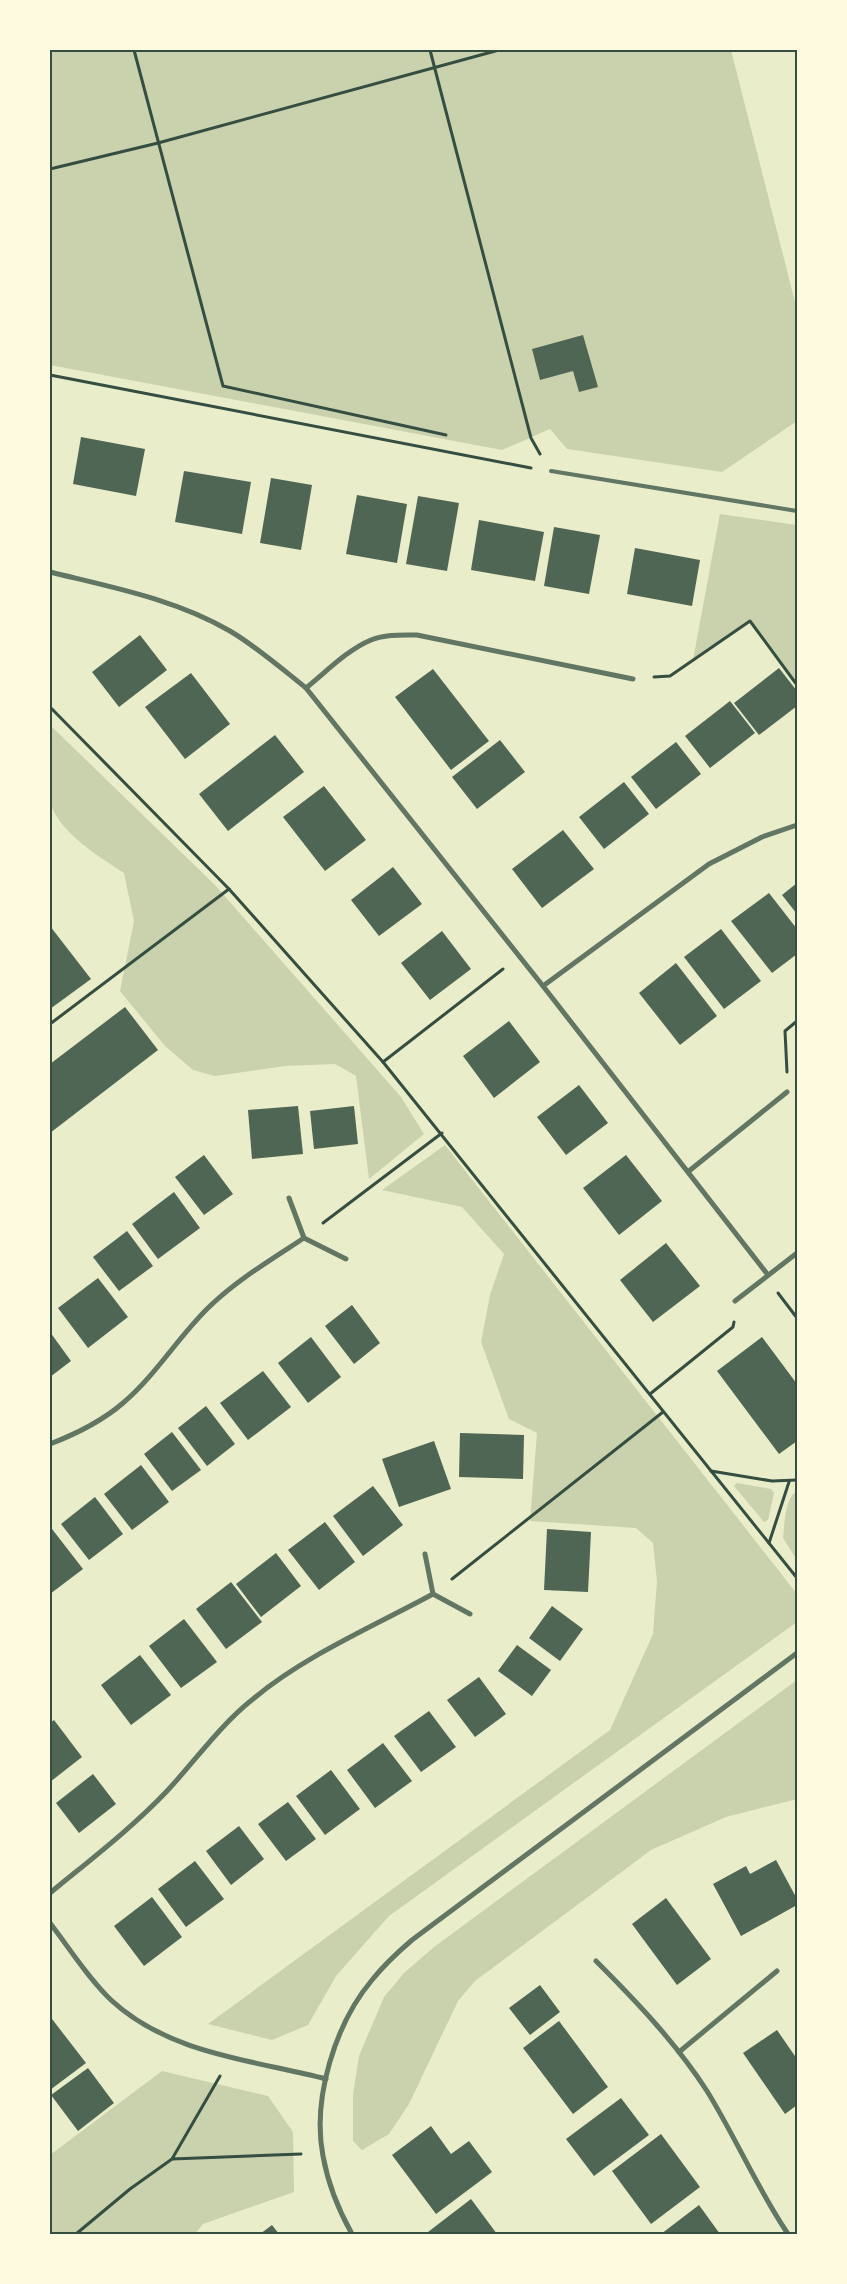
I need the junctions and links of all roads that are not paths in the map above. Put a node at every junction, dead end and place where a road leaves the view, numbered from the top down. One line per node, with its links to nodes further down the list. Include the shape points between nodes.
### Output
1 (551, 472): 2 (lane)
2 (797, 511)
3 (50, 572): 5 (street, via 140,594 186,610 230,631)
4 (633, 679): 5 (street, via 417,635 394,635 372,640 351,651)
5 (306, 688): 7 (street)
6 (797, 824): 7 (street, via 762,837 709,864)
7 (543, 986): 9 (street)
8 (787, 1092): 9 (street)
9 (689, 1171): 14 (street)
10 (289, 1198): 11 (street)
11 (304, 1238): 13 (street); 16 (street, via 210,1306 123,1403 73,1436)
12 (797, 1253): 14 (street)
13 (346, 1259)
14 (768, 1275): 15 (street)
15 (735, 1302)
16 (50, 1444)
17 (425, 1554): 18 (street)
18 (433, 1594): 19 (street); 21 (street, via 299,1666 258,1694 222,1728 167,1791)
19 (470, 1614)
20 (797, 1653): 26 (street, via 412,1940 366,1987 344,2024)
21 (50, 1893)
22 (50, 1923): 26 (street, via 110,2000 146,2027 168,2038 230,2058)
23 (596, 1961): 25 (street)
24 (777, 1971): 25 (street)
25 (679, 2052): 28 (street, via 728,2128 760,2191)
26 (326, 2079): 27 (street, via 322,2106 322,2154 338,2209)
27 (352, 2234)
28 (788, 2234)

